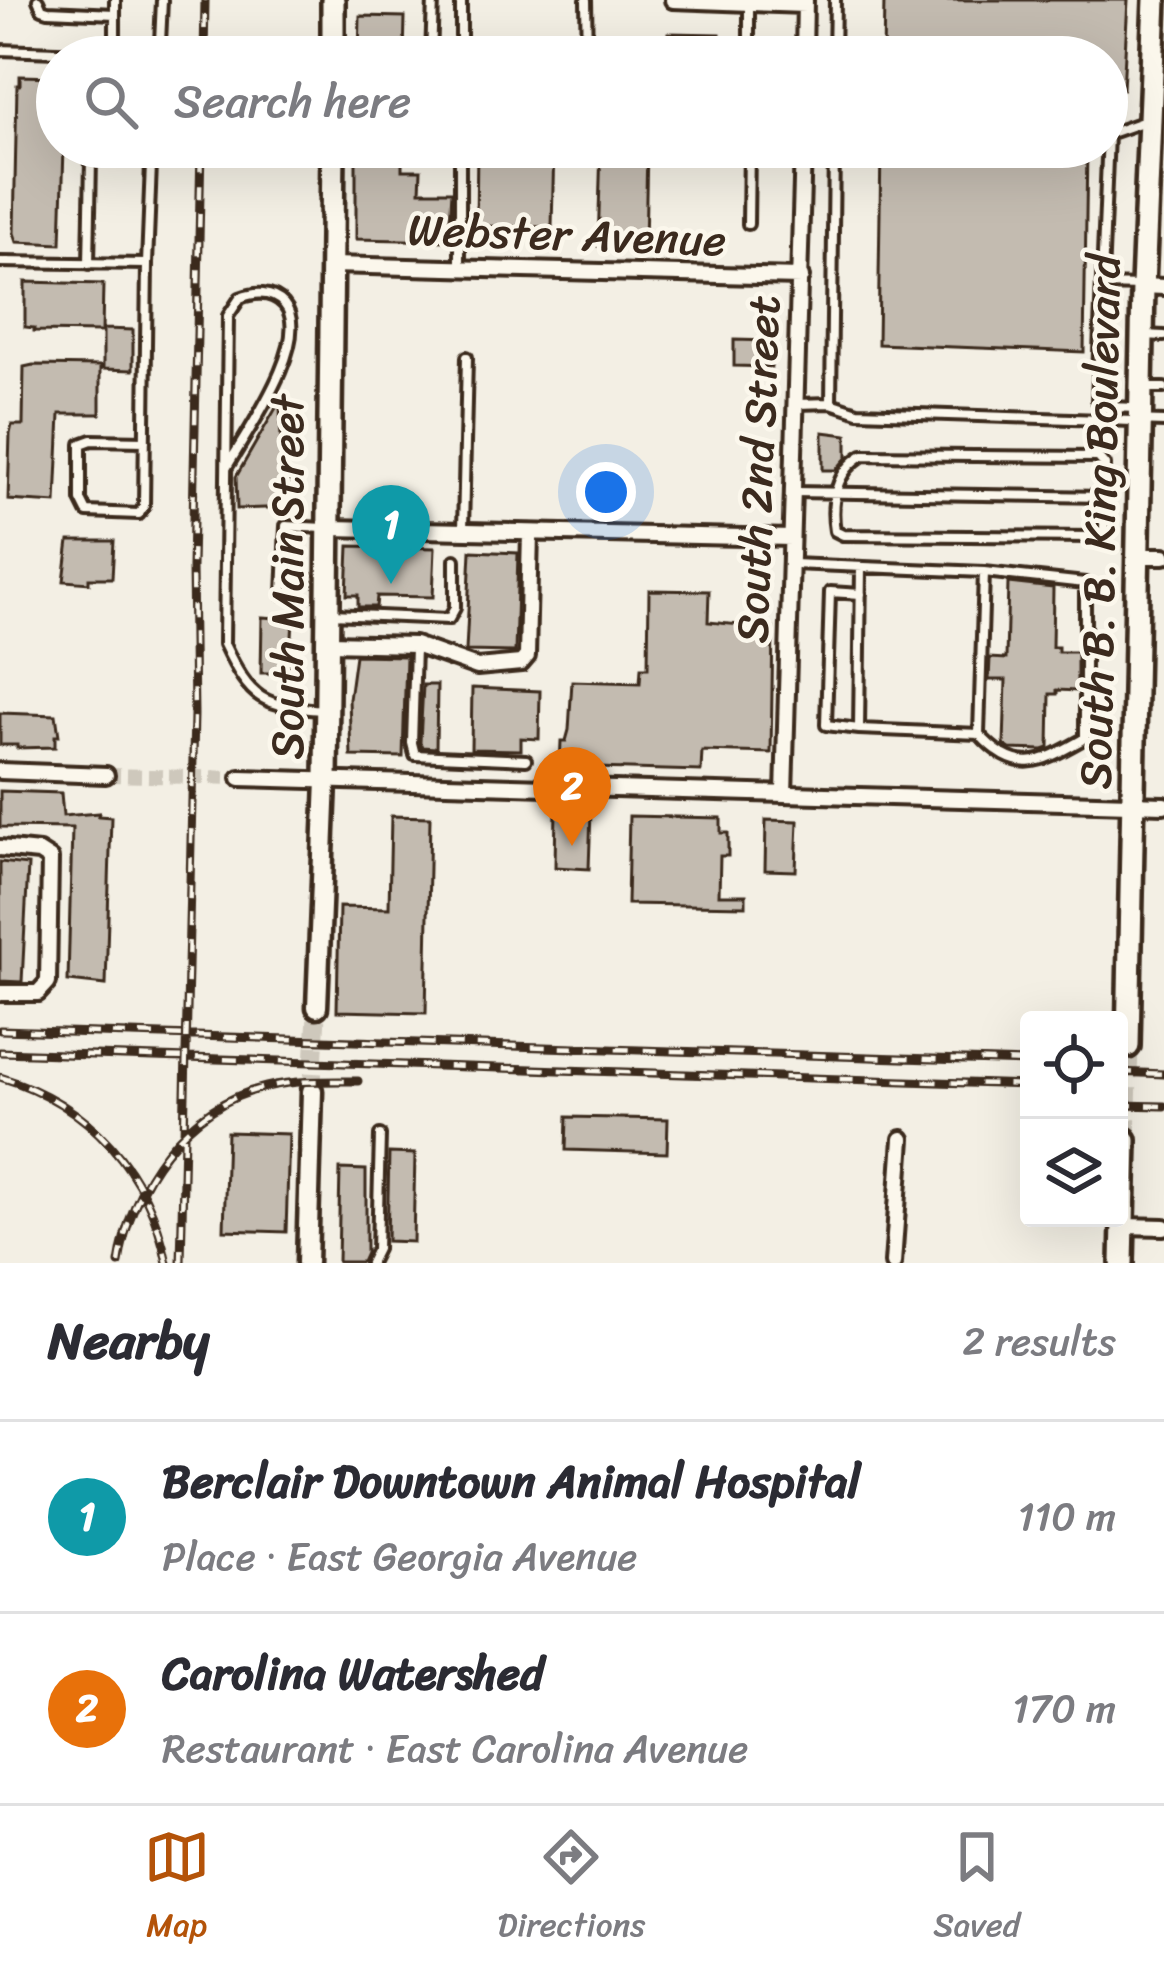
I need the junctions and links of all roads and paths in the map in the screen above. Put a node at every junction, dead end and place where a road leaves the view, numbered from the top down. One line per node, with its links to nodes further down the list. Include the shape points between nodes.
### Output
1 (38, 0): 14 (lane, via 42,9)
2 (115, 0): 14 (lane)
3 (162, 0): 16 (lane)
4 (334, 0): 17 (main road)
5 (433, 0): 18 (lane)
6 (461, 0): 19 (lane)
7 (586, 0): 20 (lane)
8 (673, 0): 10 (street)
9 (835, 0): 23 (lane)
10 (713, 1): 12 (street)
11 (805, 2): 12 (street); 22 (street)
12 (749, 3): 21 (lane)
13 (1158, 8): 26 (main road, South B. B. King Boulevard)
14 (115, 14): 15 (lane)
15 (115, 36)
16 (161, 36)
17 (333, 36)
18 (432, 36)
19 (461, 36)
20 (586, 36)
21 (749, 36)
22 (804, 36)
23 (834, 36)
24 (0, 50): 25 (lane)
25 (36, 51)
26 (1148, 120): 27 (lane); 44 (main road, South B. B. King Boulevard)
27 (1128, 127)
28 (91, 168): 38 (lane)
29 (151, 168): 39 (lane)
30 (333, 168): 40 (main road, South Main Street)
31 (460, 168): 41 (lane)
32 (749, 168): 36 (lane)
33 (802, 168): 42 (street, South 2nd Street)
34 (833, 168): 47 (lane)
35 (1107, 168): 43 (lane)
36 (748, 224)
37 (0, 262): 38 (lane)
38 (89, 264): 39 (lane)
39 (147, 264): 50 (lane)
40 (332, 265): 41 (street, Webster Avenue); 55 (main road, South Main Street)
41 (460, 267): 42 (street, Webster Avenue)
42 (801, 277): 48 (street, South 2nd Street)
43 (1102, 285): 44 (lane); 49 (lane, via 1097,401)
44 (1154, 287): 45 (main road, South B. B. King Boulevard)
45 (1153, 335): 49 (main road, South B. B. King Boulevard)
46 (467, 357): 56 (lane)
47 (831, 403): 48 (lane); 49 (lane, via 858,412)
48 (796, 404): 52 (street, South 2nd Street)
49 (1151, 405): 59 (main road, South B. B. King Boulevard)
50 (145, 441): 50 (lane, via 139,514 88,512 82,444)
51 (227, 467): 51 (lane, via 278,377 290,338 288,309 265,294 240,298 228,316); 70 (lane, via 224,644 259,699)
52 (792, 492): 53 (lane); 58 (street, South 2nd Street)
53 (834, 492): 54 (lane); 54 (lane, via 863,454 1098,458); 54 (lane, via 833,525 844,535 1094,537 1104,529)
54 (1104, 497)
55 (331, 528): 56 (street); 66 (lane, via 286,526); 67 (main road, South Main Street)
56 (464, 531): 57 (street)
57 (530, 533): 58 (street); 69 (street, via 521,663 477,667)
58 (791, 538): 62 (street, South 2nd Street)
59 (1141, 556): 60 (street); 79 (main road, South B. B. King Boulevard)
60 (1164, 556)
61 (455, 560): 67 (lane, via 448,619)
62 (790, 564): 63 (lane); 78 (street, South 2nd Street)
63 (861, 567): 64 (lane); 65 (lane)
64 (984, 572): 72 (lane); 72 (lane, via 1085,583 1085,738 1040,763 998,755)
65 (861, 593): 71 (lane); 71 (lane, via 830,592 826,725)
66 (283, 594)
67 (331, 614): 68 (main road, South Main Street)
68 (329, 643): 69 (street); 70 (main road, South Main Street)
69 (415, 645): 73 (lane, via 416,755)
70 (327, 710): 77 (main road, South Main Street)
71 (859, 728): 72 (lane)
72 (979, 734)
73 (526, 760)
74 (0, 771): 75 (street)
75 (106, 775)
76 (240, 778): 77 (street)
77 (326, 780): 78 (street); 83 (street, South Main Street)
78 (784, 794): 79 (street)
79 (1133, 804): 80 (street); 84 (main road, South B. B. King Boulevard)
80 (1164, 805)
81 (0, 848): 82 (street, via 50,859 45,987)
82 (0, 992)
83 (317, 1007)
84 (1128, 1046)
85 (312, 1091): 91 (street)
86 (380, 1135): 92 (lane)
87 (902, 1138): 93 (street)
88 (1128, 1226): 89 (street)
89 (1164, 1226)
90 (1124, 1227): 94 (main road)
91 (308, 1263)
92 (370, 1263)
93 (892, 1263)
94 (1122, 1263)

